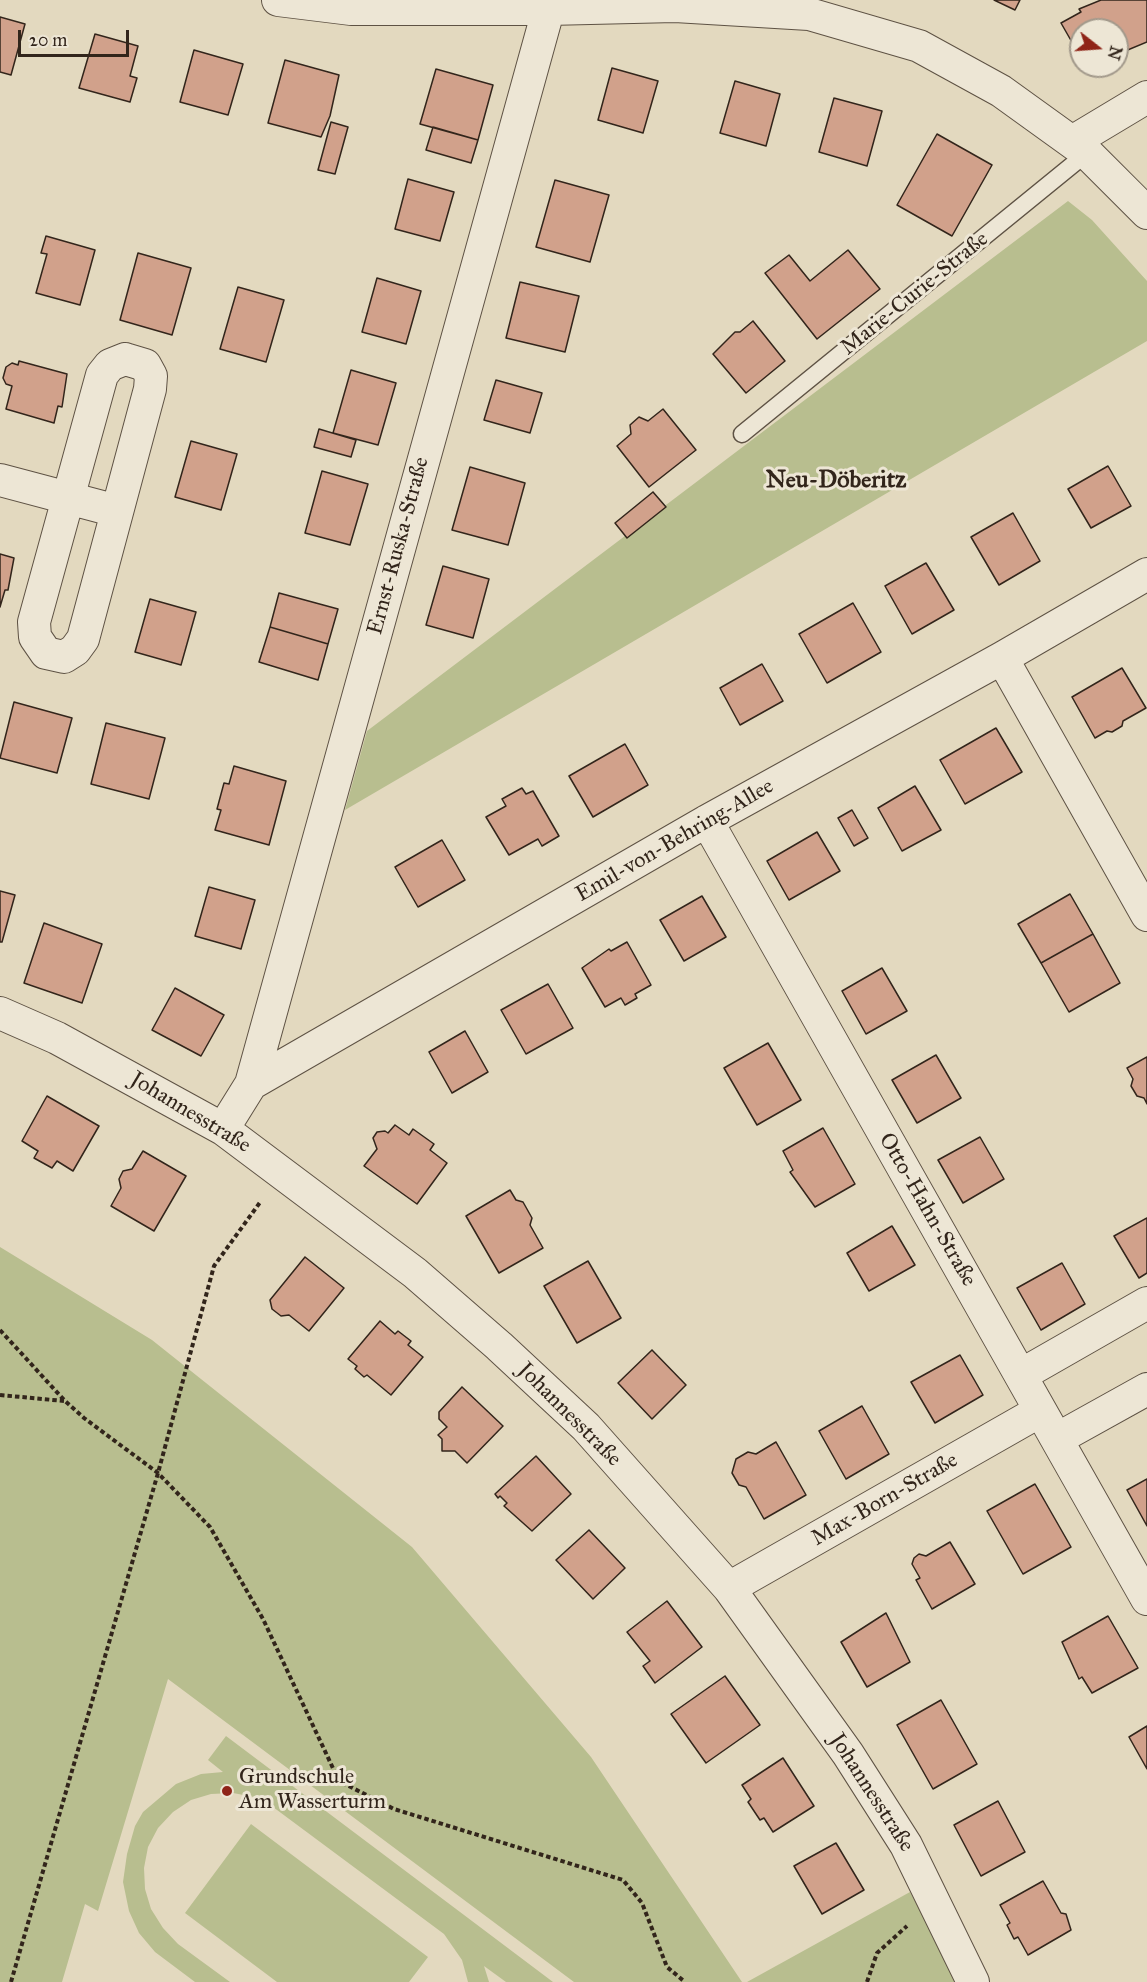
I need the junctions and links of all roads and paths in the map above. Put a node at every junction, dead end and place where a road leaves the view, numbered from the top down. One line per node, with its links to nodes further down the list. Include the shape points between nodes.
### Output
1 (278, 0): 2 (street, via 351,9)
2 (549, 5): 4 (street, via 675,6 809,14 919,46 1001,91); 15 (street, Ernst-Ruska-Straße)
3 (1147, 97): 4 (street)
4 (1080, 148): 5 (street); 6 (lane, Marie-Curie-Straße)
5 (1147, 213)
6 (742, 434)
7 (0, 480): 8 (street)
8 (67, 499): 9 (street); 9 (street, via 102,375 110,365 125,359 145,365 151,376); 9 (street, via 34,622 35,637 46,653 64,657 83,639)
9 (117, 511)
10 (1147, 574): 11 (street, Emil-von-Behring-Allee)
11 (1002, 658): 12 (street, Emil-von-Behring-Allee); 13 (street)
12 (707, 822): 15 (street, Emil-von-Behring-Allee); 20 (street, Otto-Hahn-Straße)
13 (1147, 915)
14 (0, 1013): 16 (street, Johannesstraße, via 57,1038)
15 (251, 1084): 16 (street, Emil-von-Behring-Allee)
16 (223, 1129): 17 (street, Johannesstraße)
17 (286, 1174): 26 (path, via 253,1209 214,1266); 27 (street, Johannesstraße, via 415,1273 586,1427)
18 (1147, 1303): 20 (street)
19 (0, 1330): 23 (path)
20 (1021, 1375): 24 (street, Otto-Hahn-Straße)
21 (1147, 1389): 25 (street)
22 (0, 1395): 23 (path)
23 (65, 1401): 26 (path)
24 (1040, 1411): 25 (street, Otto-Hahn-Straße); 27 (street, Max-Born-Straße)
25 (1057, 1439): 28 (street, Otto-Hahn-Straße)
26 (158, 1473): 30 (path); 31 (path, via 210,1527 262,1619 339,1781 394,1809 623,1880 642,1903 667,1967)
27 (729, 1588): 29 (street, Johannesstraße, via 848,1754 906,1845)
28 (1147, 1599)
29 (940, 1910): 32 (path, via 903,1929 878,1953); 33 (street, Johannesstraße)
30 (11, 1982)
31 (685, 1982)
32 (867, 1982)
33 (973, 1982)

